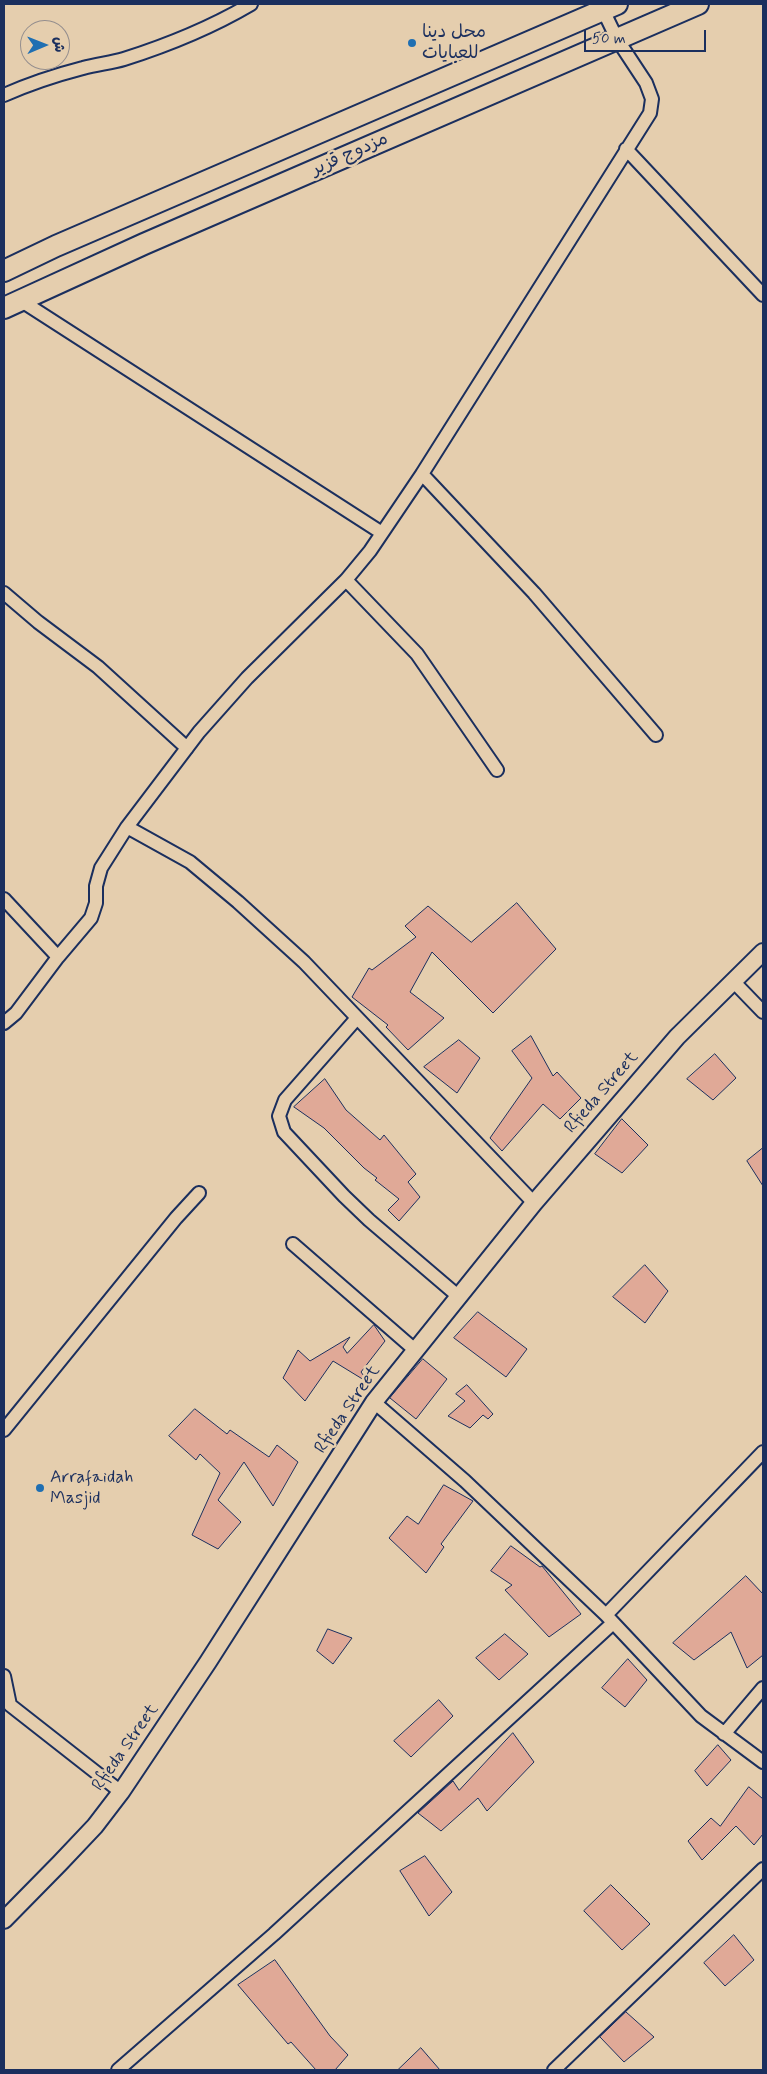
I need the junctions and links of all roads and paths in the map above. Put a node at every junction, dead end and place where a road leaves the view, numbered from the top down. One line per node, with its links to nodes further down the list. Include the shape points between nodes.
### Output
1 (251, 4): 5 (street, via 173,41)
2 (698, 4): 4 (main road, مزدوج قزير)
3 (610, 7): 4 (street); 7 (main road, مزدوج قزير)
4 (617, 39): 6 (street, via 646,83 652,99 650,113); 9 (main road, مزدوج قزير)
5 (4, 95)
6 (626, 149): 8 (street); 10 (street)
7 (4, 271)
8 (763, 295)
9 (12, 304): 11 (street)
10 (422, 474): 11 (street); 14 (street, via 534,593)
11 (382, 532): 12 (street)
12 (346, 580): 15 (street, via 247,678); 16 (street, via 417,654)
13 (4, 593): 15 (street, via 98,667)
14 (656, 735)
15 (186, 748): 17 (street)
16 (497, 770)
17 (128, 827): 20 (street, via 100,868 91,918); 23 (street, via 190,862 238,902 304,962)
18 (4, 899): 20 (street)
19 (763, 952): 21 (street, Rfieda Street)
20 (58, 957): 24 (street, via 16,1013)
21 (733, 982): 22 (street); 26 (street, Rfieda Street, via 677,1037)
22 (763, 1012)
23 (357, 1018): 26 (street); 28 (street, via 285,1100 279,1116 284,1132 369,1220)
24 (4, 1023)
25 (199, 1193): 31 (street)
26 (534, 1203): 28 (street, Rfieda Street)
27 (293, 1244): 29 (street)
28 (458, 1296): 29 (street, Rfieda Street)
29 (415, 1350): 30 (street, Rfieda Street)
30 (374, 1402): 33 (street, via 465,1481); 39 (street, Rfieda Street)
31 (4, 1430)
32 (763, 1452): 33 (street)
33 (610, 1619): 37 (street, via 701,1716); 42 (street, via 274,1934)
34 (4, 1676): 36 (street)
35 (763, 1688): 37 (street)
36 (7, 1704): 39 (street)
37 (724, 1734): 38 (street)
38 (763, 1762)
39 (121, 1792): 41 (street, Rfieda Street, via 95,1826)
40 (763, 1869): 43 (street)
41 (4, 1920)
42 (118, 2070)
43 (554, 2070)

